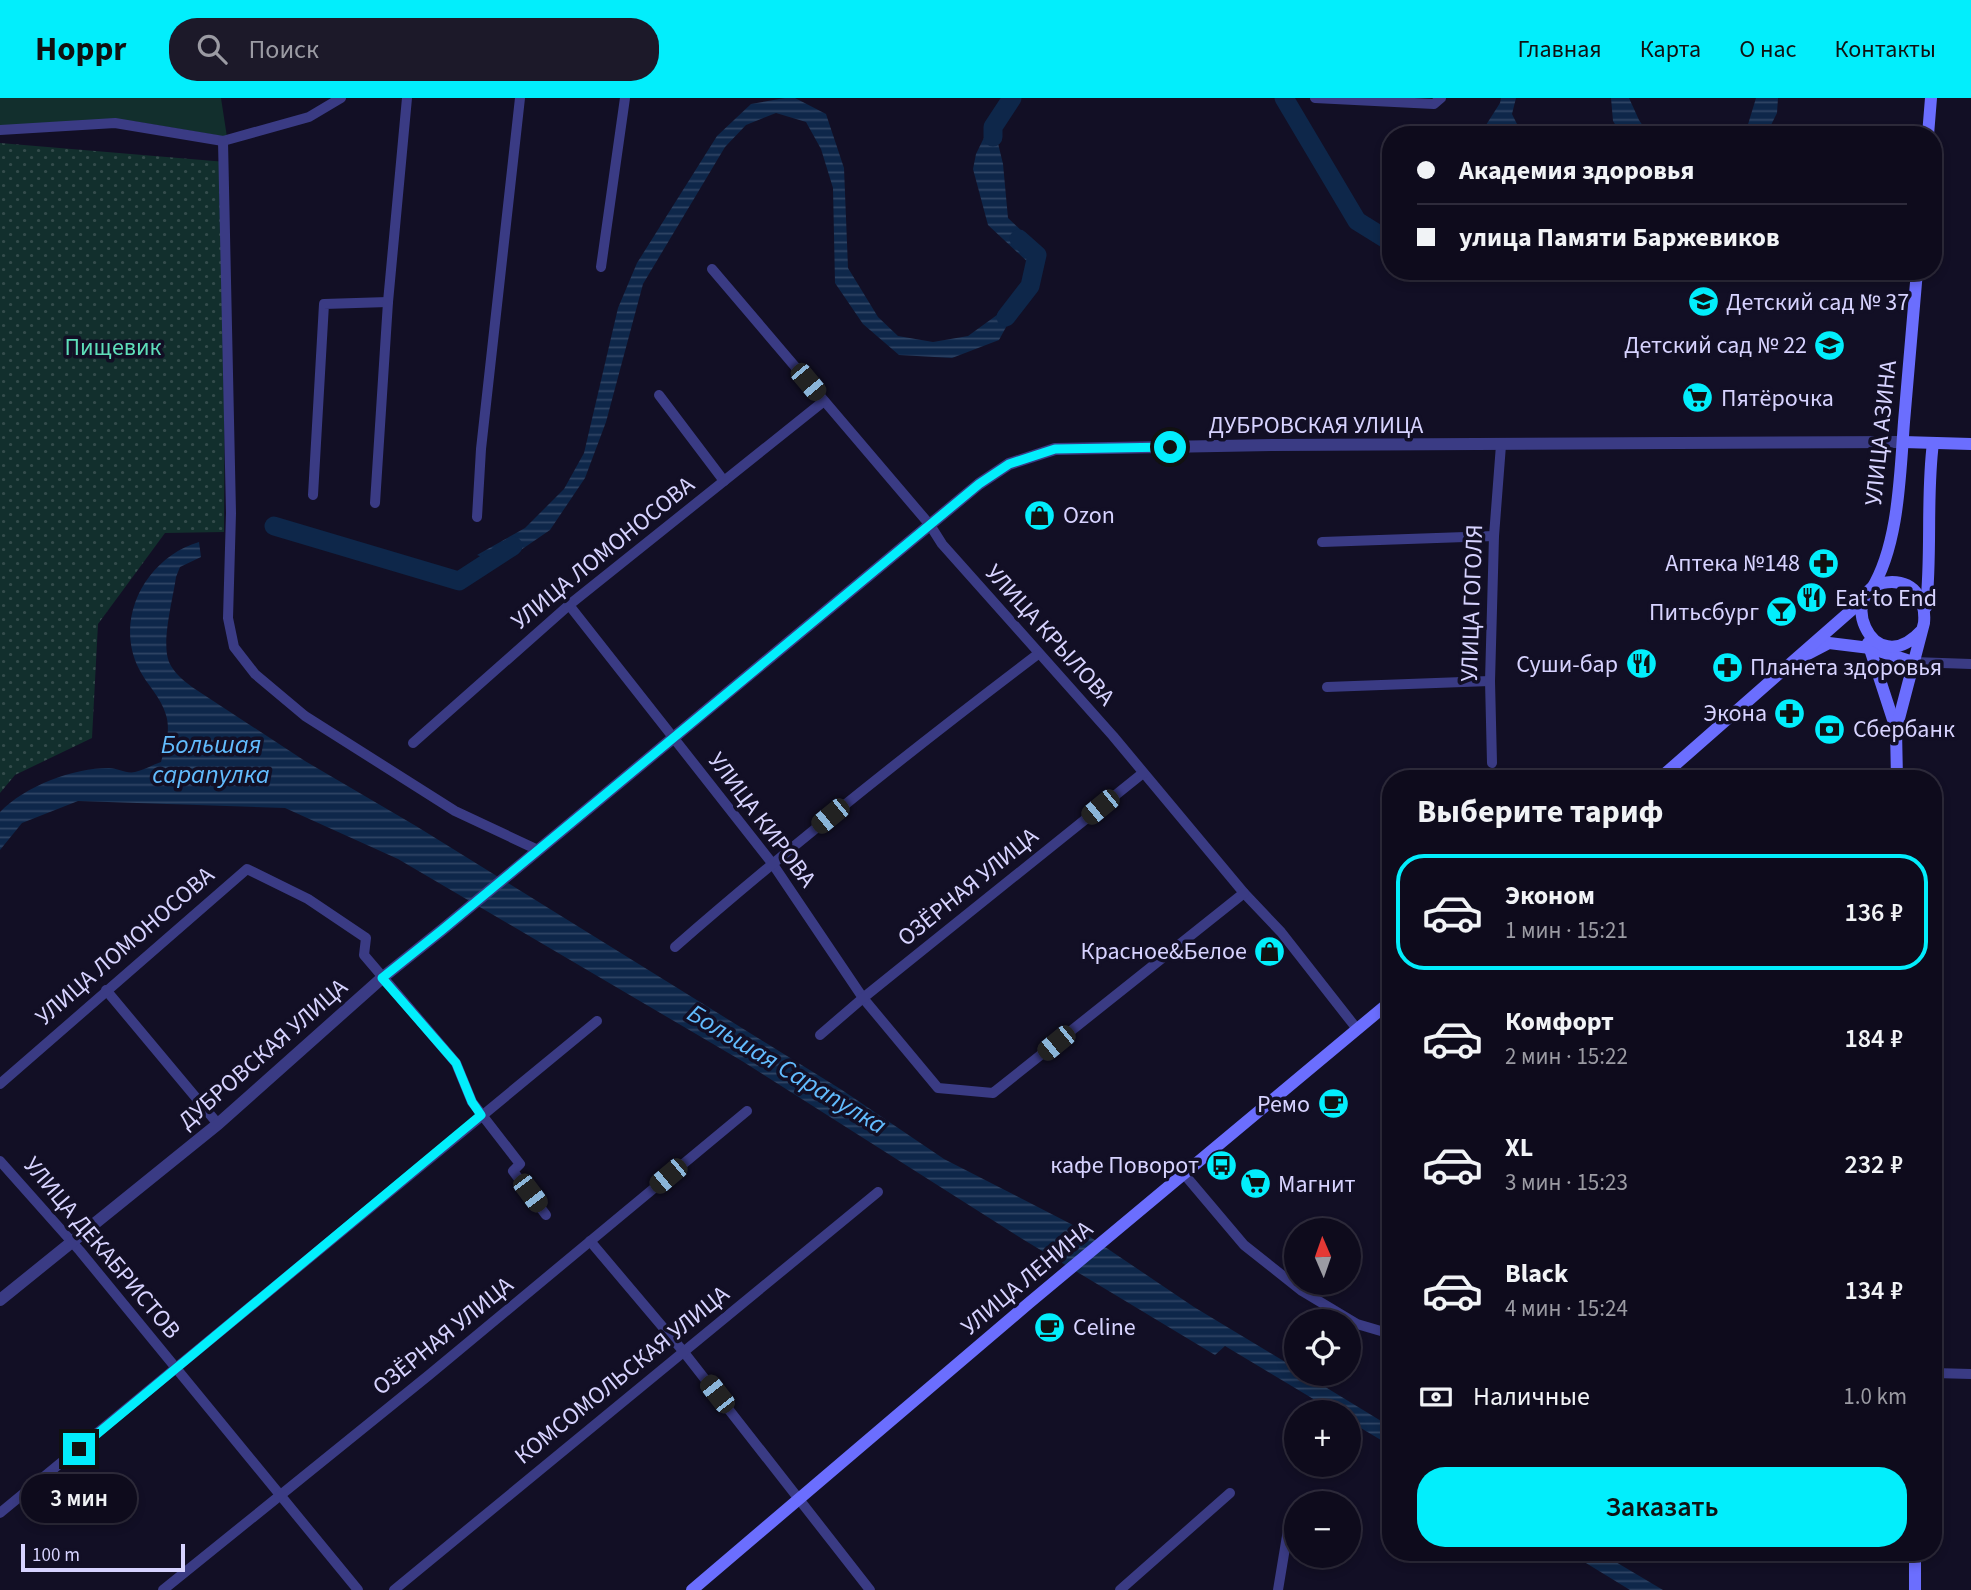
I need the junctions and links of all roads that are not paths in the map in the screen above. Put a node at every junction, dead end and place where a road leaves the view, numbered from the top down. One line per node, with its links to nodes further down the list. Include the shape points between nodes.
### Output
1 (341, 98): 10 (street, via 309,117)
2 (407, 98): 14 (street)
3 (520, 98): 24 (street)
4 (625, 98): 11 (street)
5 (1315, 98): 6 (street, via 1434,104)
6 (1441, 98)
7 (1931, 98): 8 (main road)
8 (1929, 126)
9 (0, 130): 10 (street, via 115,123)
10 (223, 141): 47 (street, via 231,513 228,618 234,647 255,674 305,716 456,811)
11 (601, 267)
12 (712, 269): 16 (street, УЛИЦА КРЫЛОВА)
13 (1916, 280): 17 (main road, УЛИЦА АЗИНА)
14 (388, 302): 22 (street, via 324,304); 23 (street)
15 (659, 395): 21 (street)
16 (824, 401): 21 (street, УЛИЦА ЛОМОНОСОВА); 25 (street, УЛИЦА КРЫЛОВА)
17 (1903, 442): 18 (main road, ДУБРОВСКАЯ УЛИЦА); 19 (street, ДУБРОВСКАЯ УЛИЦА); 28 (main road, УЛИЦА АЗИНА, via 1891,539 1881,574)
18 (1933, 443): 20 (main road, ДУБРОВСКАЯ УЛИЦА); 30 (main road)
19 (1501, 444): 25 (street, ДУБРОВСКАЯ УЛИЦА, via 1055,449 1009,464); 26 (street, УЛИЦА ГОГОЛЯ)
20 (1971, 444)
21 (724, 481): 29 (street, УЛИЦА ЛОМОНОСОВА)
22 (313, 495)
23 (375, 503)
24 (477, 517)
25 (930, 525): 34 (street, УЛИЦА КРЫЛОВА); 41 (street, ДУБРОВСКАЯ УЛИЦА)
26 (1494, 536): 27 (street); 37 (street, УЛИЦА ГОГОЛЯ)
27 (1322, 542)
28 (1866, 596): 30 (main road, via 1885,583 1903,584 1918,594); 31 (main road); 38 (main road)
29 (569, 605): 41 (street, УЛИЦА КИРОВА); 42 (street, УЛИЦА ЛОМОНОСОВА)
30 (1925, 613): 32 (main road)
31 (1863, 627): 32 (main road, via 1875,641 1892,646 1909,642); 33 (main road)
32 (1922, 631): 35 (main road)
33 (1870, 648): 35 (main road); 38 (main road, via 1829,643); 40 (main road)
34 (1038, 654): 46 (street, УЛИЦА КРЫЛОВА); 48 (street)
35 (1913, 662): 36 (street); 40 (main road)
36 (1971, 663)
37 (1490, 681): 39 (street); 43 (street, УЛИЦА ГОГОЛЯ)
38 (1766, 685): 44 (main road)
39 (1328, 687)
40 (1896, 730): 45 (main road)
41 (673, 738): 47 (street, ДУБРОВСКАЯ УЛИЦА); 48 (street, УЛИЦА КИРОВА)
42 (413, 743)
43 (1492, 763)
44 (1669, 770)
45 (1897, 770)
46 (1143, 773): 49 (street, УЛИЦА КРЫЛОВА); 53 (street, ОЗЁРНАЯ УЛИЦА)
47 (538, 850): 51 (street, ДУБРОВСКАЯ УЛИЦА)
48 (772, 863): 50 (street); 53 (street, УЛИЦА КИРОВА)
49 (1244, 893): 53 (street, via 993,1093 938,1088); 56 (street, УЛИЦА КРЫЛОВА, via 1281,932)
50 (675, 947)
51 (382, 978): 52 (street, УЛИЦА ЛОМОНОСОВА, via 364,955 366,938 247,869); 60 (street, via 456,1063); 61 (street, ДУБРОВСКАЯ УЛИЦА)
52 (106, 990): 58 (street, УЛИЦА ЛОМОНОСОВА); 61 (street)
53 (863, 998): 57 (street, ОЗЁРНАЯ УЛИЦА)
54 (1382, 1008): 56 (main road, УЛИЦА ЛЕНИНА)
55 (597, 1021): 60 (street)
56 (1357, 1029): 63 (main road, УЛИЦА ЛЕНИНА)
57 (820, 1035)
58 (0, 1084)
59 (747, 1111): 66 (street, ОЗЁРНАЯ УЛИЦА)
60 (481, 1115): 65 (street, via 520,1164 513,1171); 71 (street)
61 (218, 1124): 67 (street, ДУБРОВСКАЯ УЛИЦА)
62 (0, 1161): 67 (street, УЛИЦА ДЕКАБРИСТОВ)
63 (1184, 1174): 69 (street, via 1244,1245 1302,1290 1357,1324); 76 (main road, УЛИЦА ЛЕНИНА)
64 (878, 1192): 70 (street, КОМСОМОЛЬСКАЯ УЛИЦА)
65 (546, 1215)
66 (590, 1241): 70 (street); 75 (street, ОЗЁРНАЯ УЛИЦА)
67 (72, 1242): 68 (street, ДУБРОВСКАЯ УЛИЦА); 71 (street, УЛИЦА ДЕКАБРИСТОВ)
68 (0, 1300)
69 (1382, 1331)
70 (683, 1351): 76 (street); 82 (street, КОМСОМОЛЬСКАЯ УЛИЦА)
71 (177, 1368): 75 (street, УЛИЦА ДЕКАБРИСТОВ); 77 (street)
72 (1942, 1373): 73 (street)
73 (1971, 1374)
74 (1230, 1493): 85 (street)
75 (280, 1496): 80 (street, ОЗЁРНАЯ УЛИЦА); 81 (street, УЛИЦА ДЕКАБРИСТОВ)
76 (799, 1500): 83 (main road, УЛИЦА ЛЕНИНА); 84 (street)
77 (0, 1513)
78 (1284, 1554): 86 (street)
79 (1914, 1561): 87 (main road)
80 (163, 1590)
81 (358, 1590)
82 (394, 1590)
83 (692, 1590)
84 (870, 1590)
85 (1120, 1590)
86 (1278, 1590)
87 (1916, 1590)

